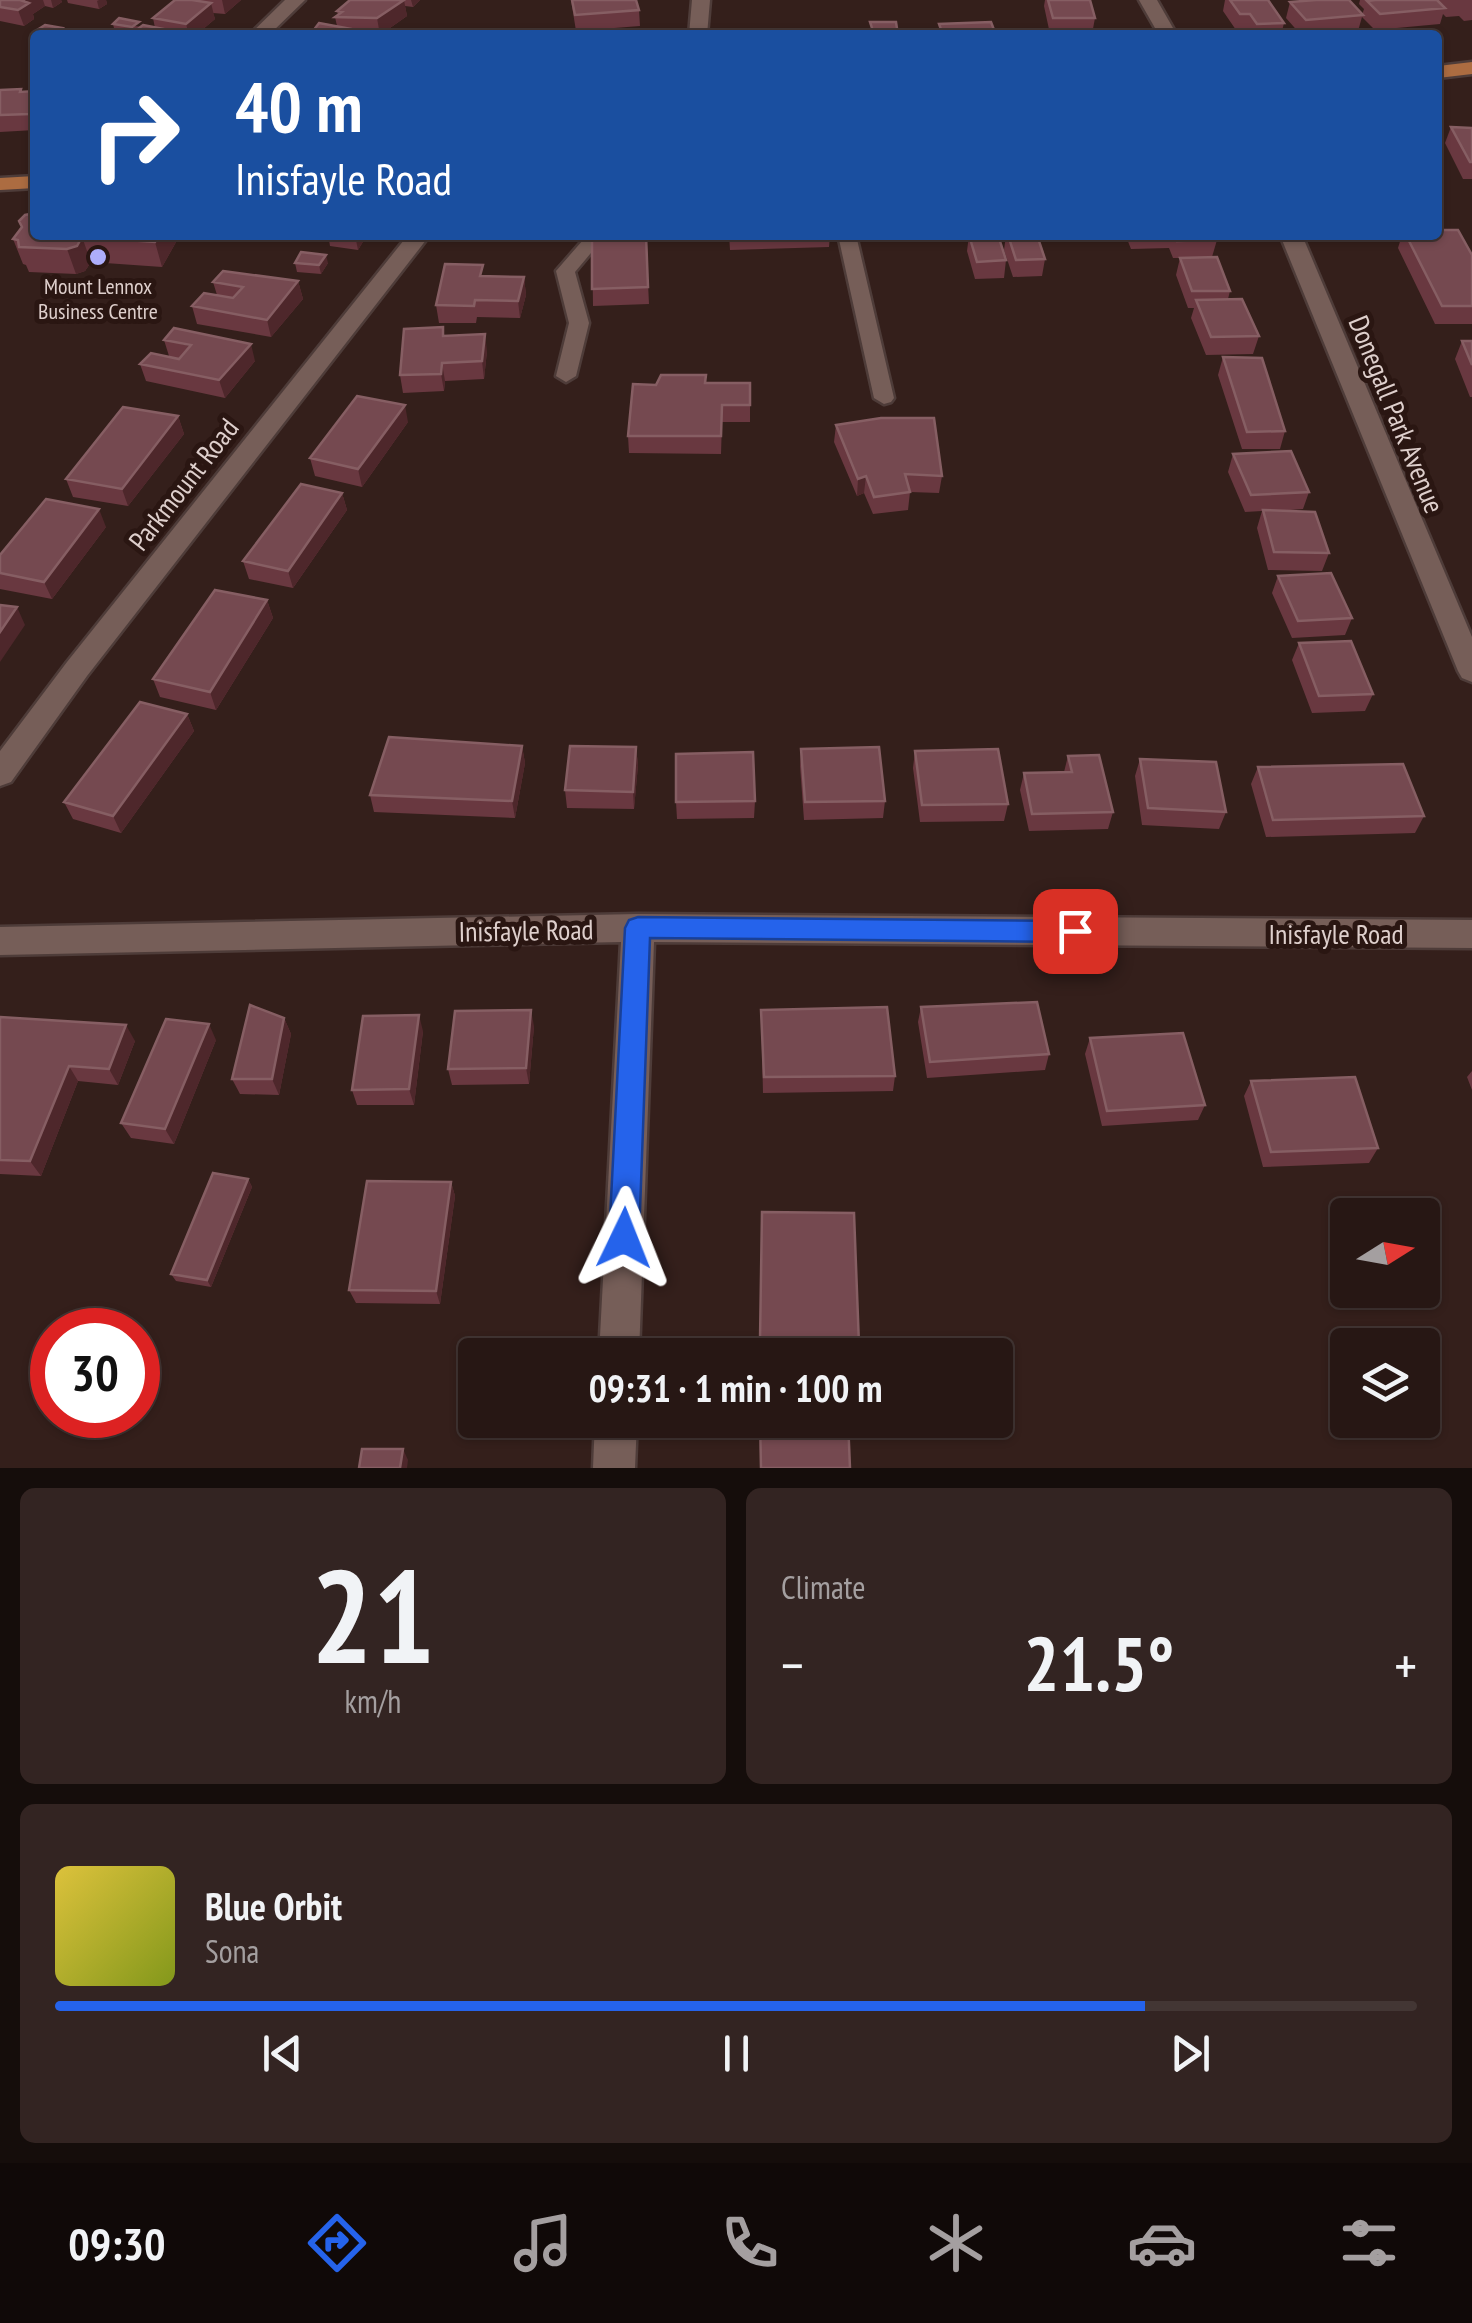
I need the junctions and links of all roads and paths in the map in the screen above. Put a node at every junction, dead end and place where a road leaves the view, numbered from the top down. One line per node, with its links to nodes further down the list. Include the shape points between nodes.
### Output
1 (296, 0): 4 (street)
2 (700, 0): 5 (street)
3 (1148, 0): 6 (street)
4 (263, 30)
5 (698, 30)
6 (1165, 30)
7 (1472, 68): 8 (main road)
8 (1442, 72)
9 (30, 182): 10 (main road)
10 (0, 184)
11 (415, 240): 18 (street, Parkmount Road)
12 (592, 240): 15 (lane, via 565,271 579,323)
13 (848, 240): 16 (lane)
14 (1293, 240): 17 (street, Donegall Park Avenue)
15 (566, 376)
16 (884, 398)
17 (1472, 671)
18 (0, 774)
19 (638, 928): 20 (street, Inisfayle Road); 21 (street, Inisfayle Road); 22 (street)
20 (1472, 934)
21 (0, 941)
22 (620, 1338)
23 (615, 1438): 24 (street)
24 (614, 1468)

